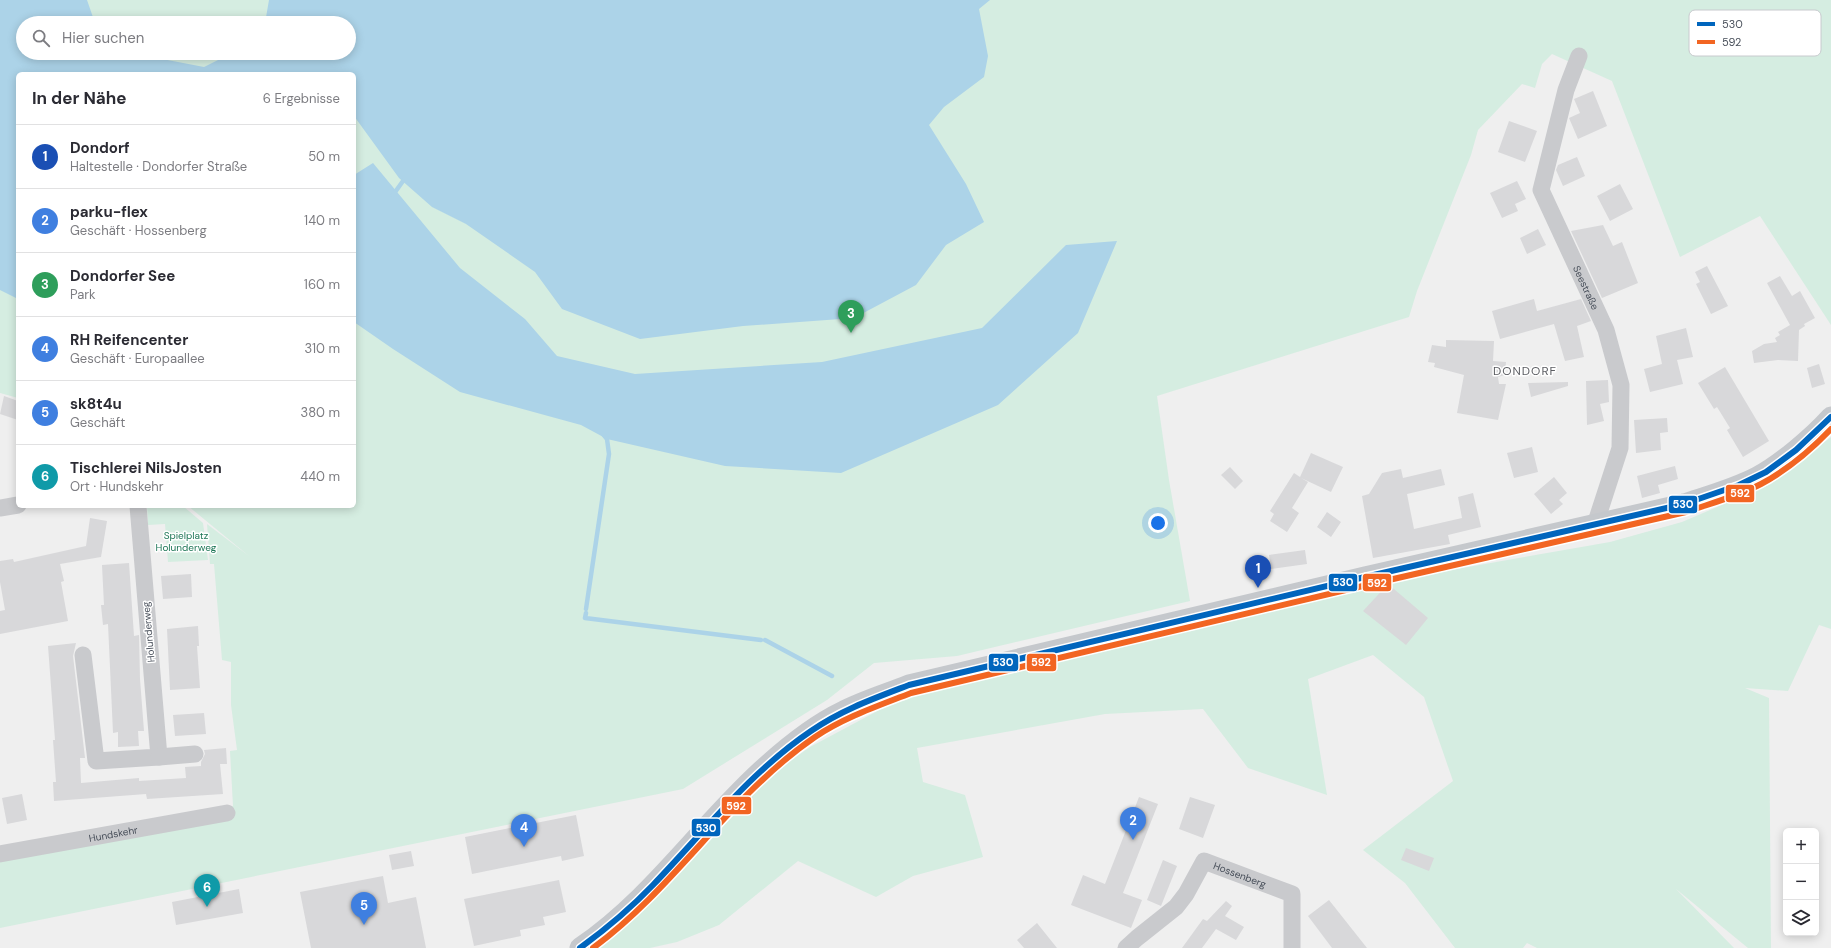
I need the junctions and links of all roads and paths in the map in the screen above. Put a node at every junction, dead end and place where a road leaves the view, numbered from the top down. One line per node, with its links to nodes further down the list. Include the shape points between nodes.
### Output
1 (1579, 56): 6 (street, Seestraße, via 1566,90 1541,190 1606,330 1621,384 1620,448)
2 (1831, 417): 6 (main road, via 1794,451 1757,477 1684,504)
3 (16, 505): 4 (street)
4 (0, 508)
5 (138, 508): 9 (street, Holunderweg)
6 (1595, 525): 12 (main road, via 1357,578 909,685 842,712 804,736 762,770 621,917)
7 (83, 655): 9 (street, via 96,761)
8 (195, 754): 9 (street)
9 (158, 757)
10 (227, 813): 11 (street, Hundskehr)
11 (0, 854)
12 (580, 948)
13 (1126, 948): 14 (street, Hossenberg, via 1176,907 1190,888 1204,861 1292,894)
14 (1292, 948)

